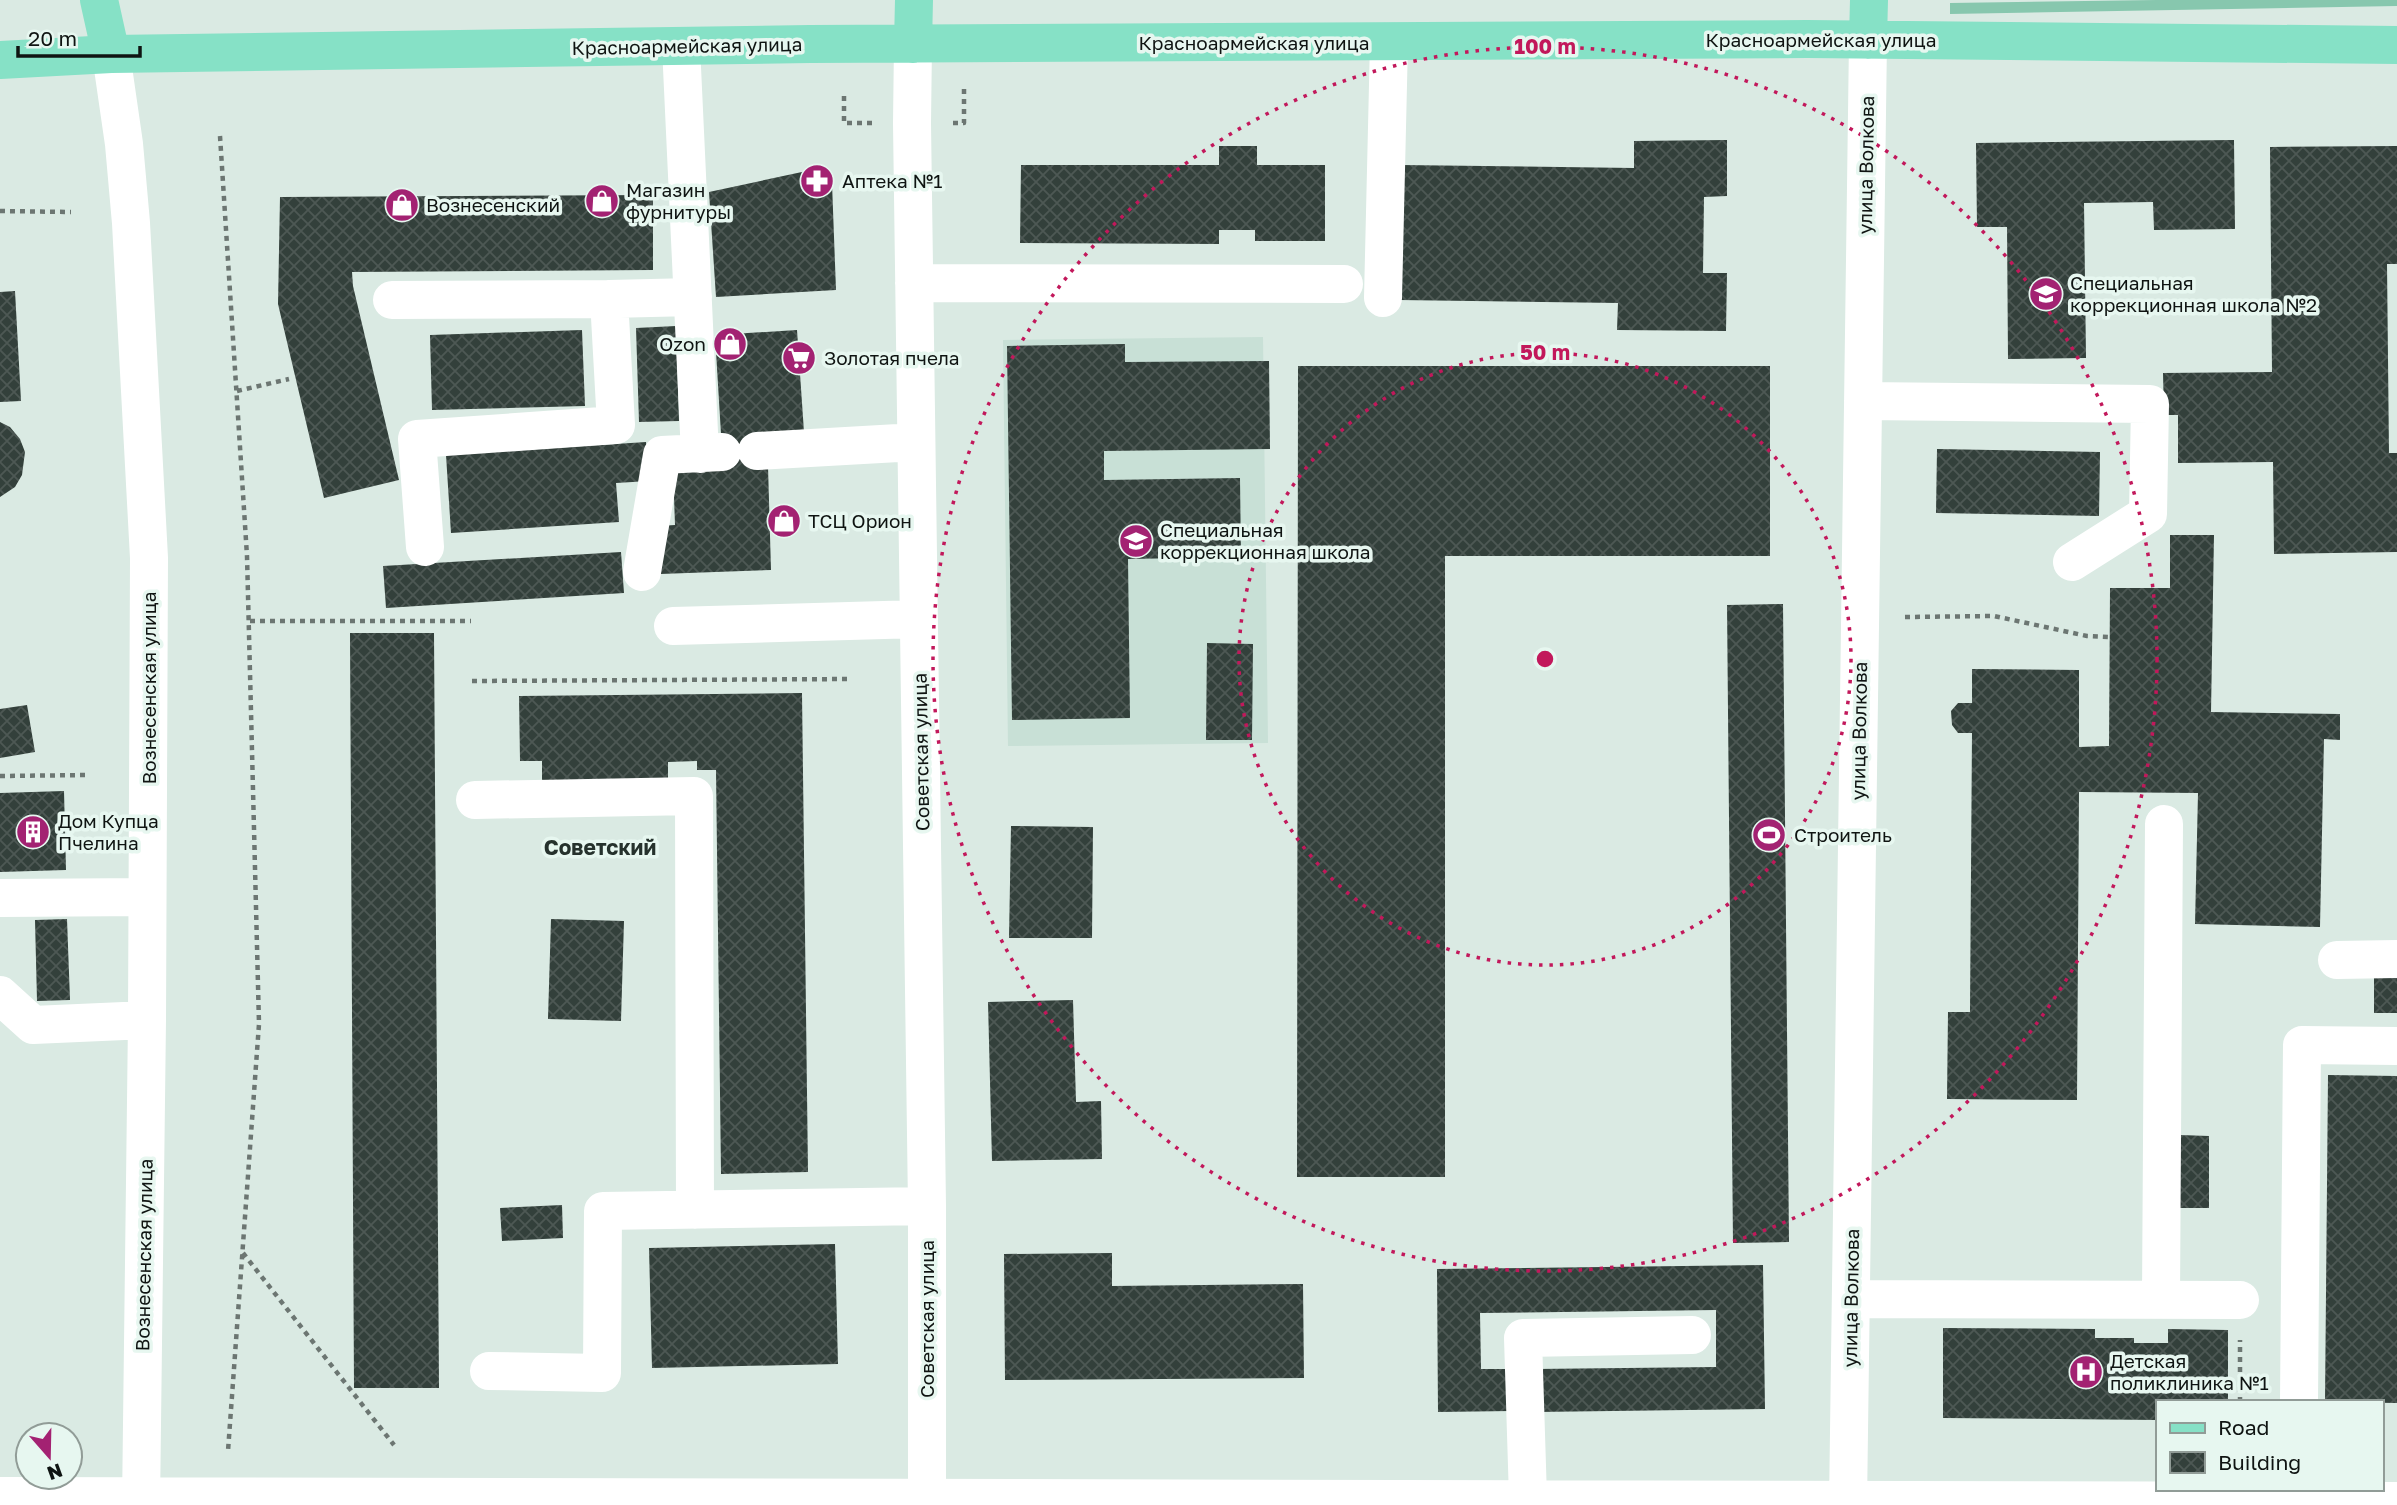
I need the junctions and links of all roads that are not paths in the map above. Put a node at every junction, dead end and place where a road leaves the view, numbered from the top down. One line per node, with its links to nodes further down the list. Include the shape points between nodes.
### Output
1 (99, 0): 9 (main road, Вознесенская улица)
2 (914, 0): 6 (main road, Советская улица)
3 (1869, 0): 4 (main road, улица Волкова)
4 (1868, 40): 5 (main road, Красноармейская улица); 7 (main road, Красноармейская улица); 17 (street, улица Волкова)
5 (1389, 42): 6 (main road, Красноармейская улица); 14 (street)
6 (913, 44): 8 (main road, Красноармейская улица); 11 (street, Советская улица)
7 (2397, 45)
8 (681, 46): 9 (main road, Красноармейская улица); 13 (street)
9 (111, 54): 10 (main road, Красноармейская улица); 27 (street, Вознесенская улица, via 131,223 149,558)
10 (0, 60)
11 (914, 283): 12 (street); 18 (street, Советская улица)
12 (1344, 284)
13 (693, 297): 15 (street); 19 (street)
14 (1382, 298)
15 (609, 299): 16 (street); 20 (street, via 616,425 417,439)
16 (392, 300)
17 (1863, 401): 21 (street, via 2150,404 2148,514); 36 (street, улица Волкова)
18 (916, 442): 19 (street); 23 (street, Советская улица)
19 (726, 452): 22 (street, via 662,455)
20 (425, 547)
21 (2072, 562)
22 (642, 572)
23 (919, 619): 24 (street); 34 (street, Советская улица)
24 (673, 626)
25 (475, 800): 35 (street, via 694,796)
26 (2164, 824): 37 (street)
27 (147, 897): 28 (street); 32 (street, Вознесенская улица)
28 (0, 898)
29 (2397, 959): 30 (street)
30 (2337, 960)
31 (0, 995): 32 (street, via 33,1025)
32 (147, 1020): 46 (street, Вознесенская улица)
33 (2397, 1046): 41 (street, via 2302,1045)
34 (927, 1206): 35 (street); 49 (street, Советская улица)
35 (695, 1210): 40 (street, via 603,1211 602,1374)
36 (1851, 1299): 37 (street); 50 (street, улица Волкова)
37 (2161, 1299): 38 (street)
38 (2240, 1300)
39 (1692, 1335): 43 (street, via 1523,1338)
40 (489, 1371)
41 (2299, 1400)
42 (0, 1496): 46 (street)
43 (1528, 1498): 49 (street); 50 (street)
44 (2298, 1498): 45 (street); 50 (street)
45 (2397, 1500)
46 (141, 1501): 47 (street)
47 (593, 1501): 48 (street)
48 (696, 1501): 49 (street)
49 (927, 1501)
50 (1848, 1502)

